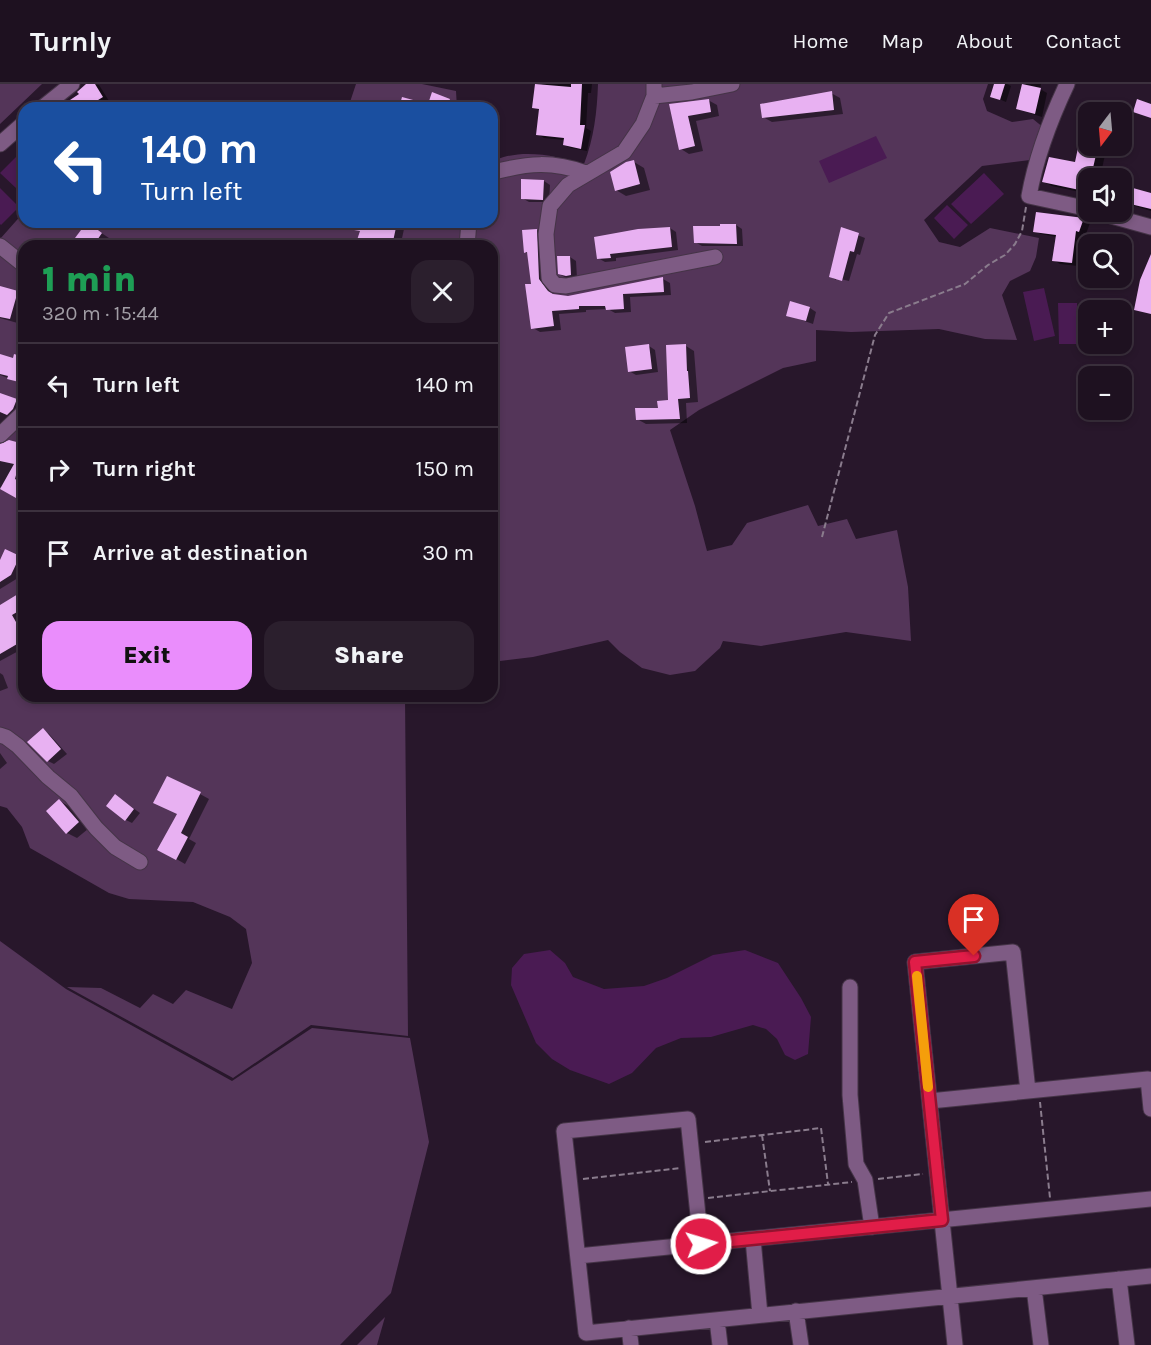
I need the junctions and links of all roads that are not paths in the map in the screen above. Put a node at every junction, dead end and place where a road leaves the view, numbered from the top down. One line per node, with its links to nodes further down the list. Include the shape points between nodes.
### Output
1 (72, 84): 5 (street)
2 (732, 84): 4 (street, via 692,92)
3 (1067, 84): 10 (street, via 1036,161 1029,196)
4 (654, 90): 9 (street, via 639,133 624,152)
5 (50, 102)
6 (18, 128): 7 (street)
7 (0, 144)
8 (498, 171): 9 (street, via 545,163)
9 (586, 173): 14 (street, via 568,185 550,206 546,234 551,282 566,286)
10 (1078, 207)
11 (1132, 222): 12 (street)
12 (1151, 227)
13 (0, 246): 15 (street)
14 (715, 257)
15 (18, 260)
16 (18, 418): 17 (street)
17 (0, 435)
18 (0, 735): 19 (street, via 18,746 72,796 115,847)
19 (140, 862)
20 (850, 987): 26 (street, via 850,1095 856,1164 865,1180)
21 (1033, 1091): 22 (street); 22 (street, via 1013,952 991,954 915,962); 23 (street, via 1148,1079)
22 (930, 1101): 25 (street)
23 (1151, 1109)
24 (1151, 1199): 25 (street)
25 (942, 1220): 26 (street); 33 (street)
26 (872, 1227): 27 (street)
27 (753, 1239): 28 (street); 35 (street)
28 (701, 1244): 29 (street); 29 (street, via 688,1119 564,1131)
29 (578, 1257): 37 (street, via 586,1333)
30 (1151, 1276): 31 (street)
31 (1119, 1279): 32 (street); 43 (street)
32 (1034, 1288): 33 (street); 42 (street)
33 (950, 1296): 34 (street); 41 (street)
34 (796, 1311): 35 (street); 40 (street)
35 (760, 1315): 36 (street)
36 (717, 1320): 37 (street); 39 (street)
37 (629, 1329): 38 (street)
38 (631, 1345)
39 (720, 1345)
40 (801, 1345)
41 (956, 1345)
42 (1041, 1345)
43 (1127, 1345)

